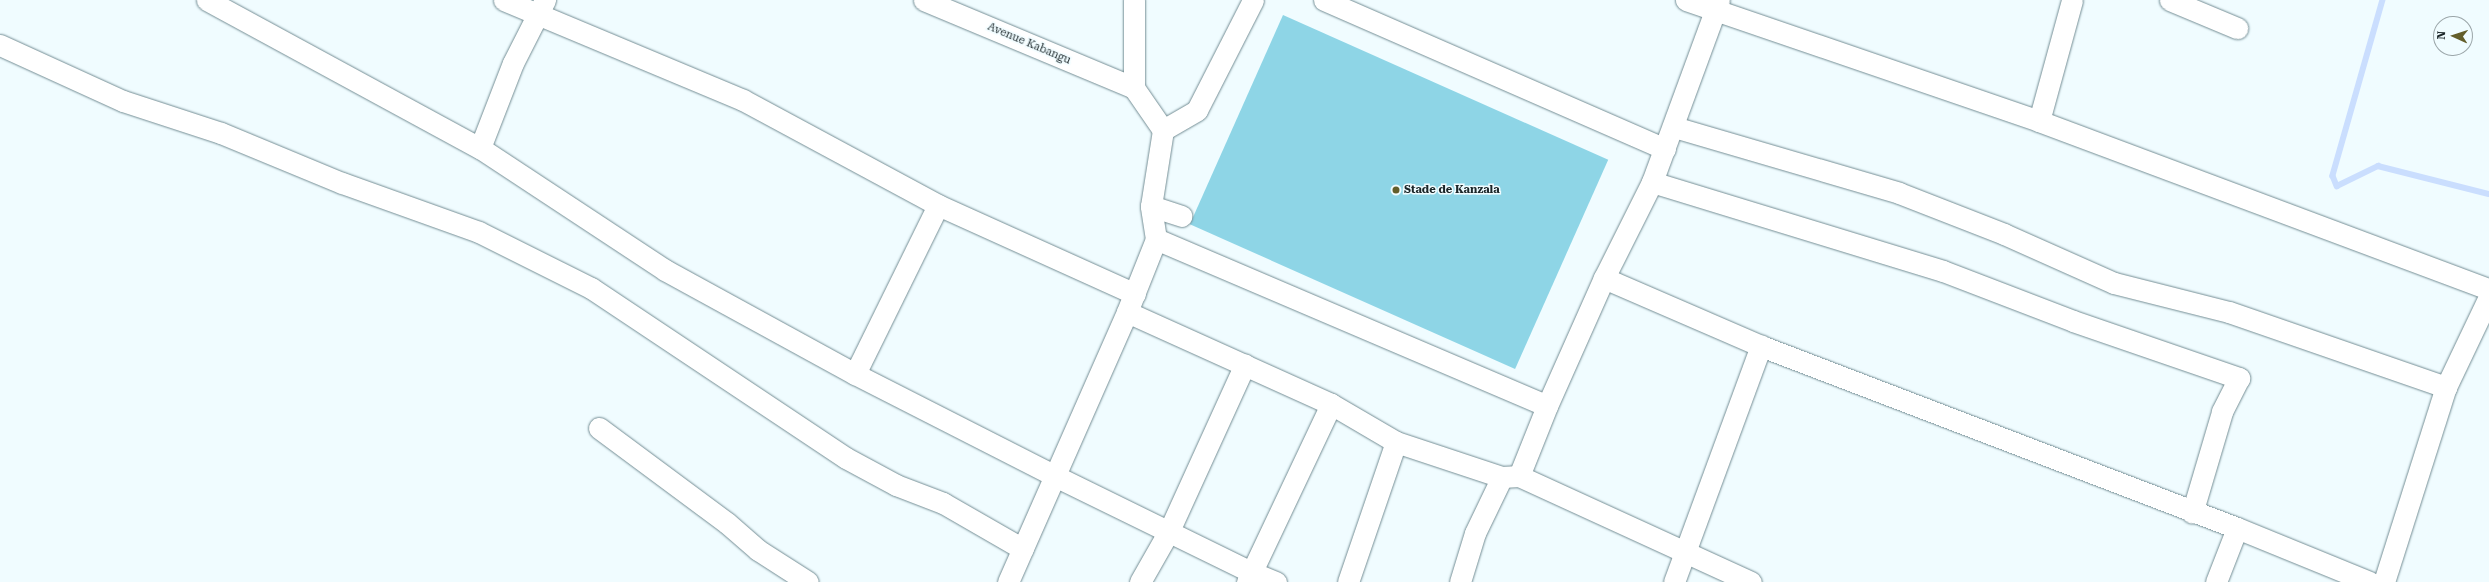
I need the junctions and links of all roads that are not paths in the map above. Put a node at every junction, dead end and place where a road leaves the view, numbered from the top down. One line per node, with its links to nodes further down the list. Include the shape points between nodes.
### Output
1 (207, 0): 18 (street)
2 (504, 0): 11 (street)
3 (924, 0): 14 (street, Avenue Kabangu)
4 (1134, 0): 14 (street)
5 (1253, 0): 17 (street, via 1197,110)
6 (1324, 0): 19 (street)
7 (1686, 0): 10 (street)
8 (2072, 0): 15 (street)
9 (2170, 0): 12 (street)
10 (1718, 5): 15 (street); 16 (street)
11 (542, 7): 18 (street, via 512,62); 21 (street, via 743,100)
12 (2237, 28)
13 (0, 45): 42 (street, via 123,101 221,133 342,183 493,239 591,288 846,458 896,485 943,503)
14 (1134, 88): 17 (street)
15 (2039, 121): 26 (street)
16 (1674, 127): 19 (street); 32 (street, via 1899,193 2004,234 2114,283 2229,312)
17 (1163, 130): 22 (street)
18 (480, 148): 31 (street, via 665,270)
19 (1665, 149): 20 (street)
20 (1652, 182): 25 (street); 39 (street, via 1943,271 2073,321 2239,378 2222,412)
21 (938, 205): 28 (street); 31 (street)
22 (1151, 206): 23 (street); 24 (street)
23 (1181, 216)
24 (1156, 239): 28 (street); 34 (street)
25 (1604, 278): 29 (street); 34 (street)
26 (2489, 289)
27 (2489, 297): 32 (street)
28 (1131, 303): 30 (street); 37 (street)
29 (1761, 346): 39 (street); 43 (street)
30 (1246, 364): 33 (street); 41 (street)
31 (855, 374): 37 (street)
32 (2446, 388): 55 (street)
33 (1331, 404): 36 (street); 44 (street)
34 (1547, 406): 38 (street)
35 (599, 428): 45 (street, via 727,523 758,550)
36 (1396, 442): 38 (street); 49 (street)
37 (1055, 476): 41 (street); 42 (street)
38 (1511, 476): 43 (street); 50 (street, via 1475,533)
39 (2192, 513): 40 (street)
40 (2237, 528): 53 (street); 54 (street)
41 (1169, 531): 44 (street); 47 (street)
42 (1023, 549): 46 (street)
43 (1685, 551): 51 (street); 52 (street)
44 (1249, 577): 48 (street)
45 (808, 582)
46 (1008, 582)
47 (1140, 582)
48 (1276, 582)
49 (1348, 582)
50 (1460, 582)
51 (1674, 582)
52 (1751, 582)
53 (2216, 582)
54 (2369, 582)
55 (2384, 582)

